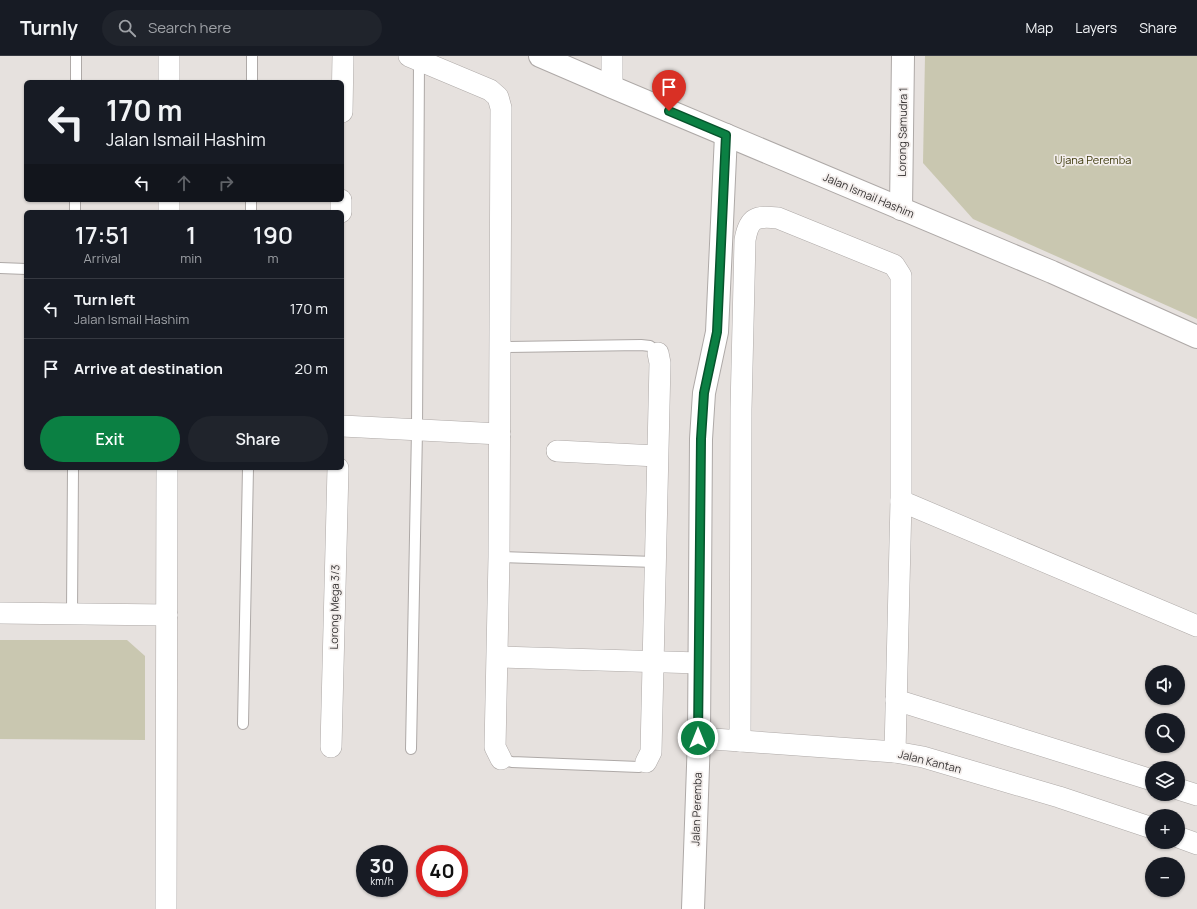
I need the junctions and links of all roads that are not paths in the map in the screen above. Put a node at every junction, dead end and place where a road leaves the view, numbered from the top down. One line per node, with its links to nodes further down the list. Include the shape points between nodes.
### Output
1 (76, 56): 9 (lane)
2 (169, 56): 10 (street)
3 (252, 56): 11 (lane)
4 (343, 56): 12 (street)
5 (540, 56): 13 (street, Jalan Ismail Hashim)
6 (612, 56): 13 (street)
7 (903, 56): 15 (street, Lorong Samudra 1)
8 (414, 58): 19 (street, via 490,90 498,97 501,108); 22 (lane)
9 (76, 80)
10 (169, 80)
11 (252, 80)
12 (343, 80)
13 (612, 87): 14 (street, Jalan Ismail Hashim)
14 (726, 135): 15 (street, Jalan Ismail Hashim); 39 (street, Jalan Peremba, via 717,332 704,393 701,439)
15 (901, 209): 18 (street, Jalan Ismail Hashim, via 1052,272)
16 (0, 268): 17 (lane)
17 (24, 268)
18 (1197, 337)
19 (500, 347): 20 (lane, via 640,345 650,346); 23 (street)
20 (658, 353): 25 (street, via 660,363)
21 (344, 426): 22 (street)
22 (417, 430): 23 (street); 45 (lane)
23 (500, 434): 31 (street)
24 (557, 451): 25 (street)
25 (657, 456): 32 (street)
26 (73, 470): 34 (lane)
27 (168, 470): 35 (street)
28 (248, 470): 41 (lane)
29 (338, 470): 44 (street, Lorong Mega 3/3)
30 (901, 501): 36 (street); 40 (street); 43 (street, via 901,276 894,265 778,218 764,217 752,220 747,228 745,240 740,409)
31 (499, 557): 32 (lane); 37 (street)
32 (655, 562): 38 (street)
33 (0, 613): 34 (street)
34 (72, 614): 35 (street)
35 (166, 615): 55 (street)
36 (1197, 626)
37 (498, 657): 38 (street); 47 (street, via 495,747)
38 (652, 662): 39 (street); 48 (street, via 651,752)
39 (699, 663): 42 (street, Jalan Peremba)
40 (896, 700): 46 (street); 49 (street)
41 (243, 724)
42 (698, 738): 43 (street, Jalan Kantan); 56 (street, Jalan Peremba)
43 (740, 741): 46 (street, Jalan Kantan)
44 (331, 747)
45 (411, 749)
46 (894, 752): 52 (street, Jalan Kantan, via 1059,797)
47 (501, 759): 48 (lane, via 512,762 639,767)
48 (646, 762)
49 (1145, 778)
50 (1185, 791): 51 (street)
51 (1197, 795)
52 (1145, 826)
53 (1185, 840): 54 (street)
54 (1197, 844)
55 (166, 909)
56 (693, 909)

